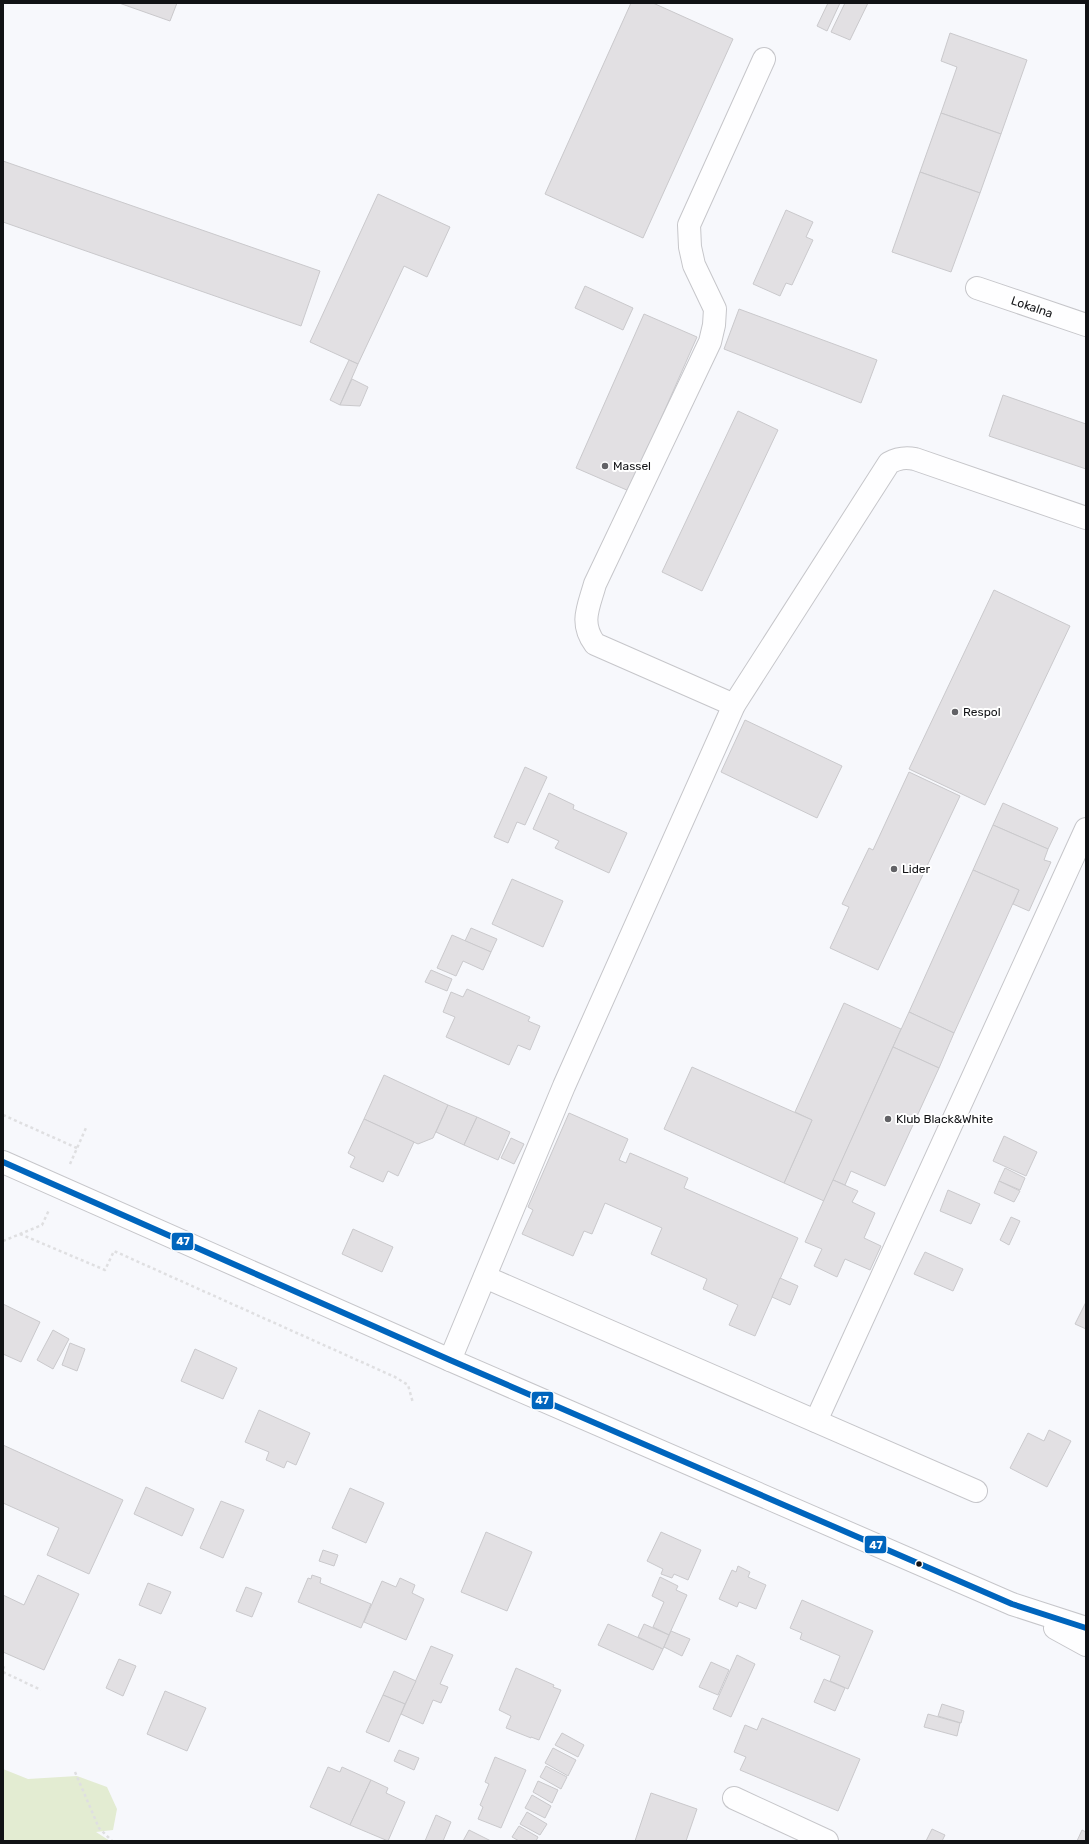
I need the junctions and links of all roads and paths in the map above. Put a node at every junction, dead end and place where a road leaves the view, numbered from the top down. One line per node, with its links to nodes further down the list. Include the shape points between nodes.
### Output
1 (764, 59): 5 (main road, via 689,225 694,265 715,309 710,342 595,584 586,617 589,636 595,644)
2 (977, 288): 3 (main road, Lokalna)
3 (1086, 325)
4 (1086, 518): 5 (main road, via 915,459 896,459 889,463)
5 (734, 705): 13 (main road, via 564,1086)
6 (1086, 829): 16 (main road)
7 (3, 1115): 8 (path)
8 (77, 1148)
9 (3, 1162): 14 (main road)
10 (42, 1225): 11 (path)
11 (20, 1234): 12 (path); 15 (path, via 106,1270 114,1251 395,1377 408,1385)
12 (3, 1241)
13 (485, 1277): 14 (main road); 16 (main road)
14 (450, 1360): 18 (main road)
15 (413, 1403)
16 (816, 1421): 17 (main road)
17 (976, 1491)
18 (1012, 1604): 19 (main road); 20 (main road)
19 (1086, 1628)
20 (1086, 1646)
21 (5, 1664): 22 (path)
22 (3, 1669)
23 (3, 1672): 24 (path)
24 (41, 1690)
25 (75, 1772): 27 (path, via 99,1828)
26 (734, 1798): 29 (main road)
27 (109, 1840): 28 (path)
28 (112, 1841)
29 (827, 1841)

